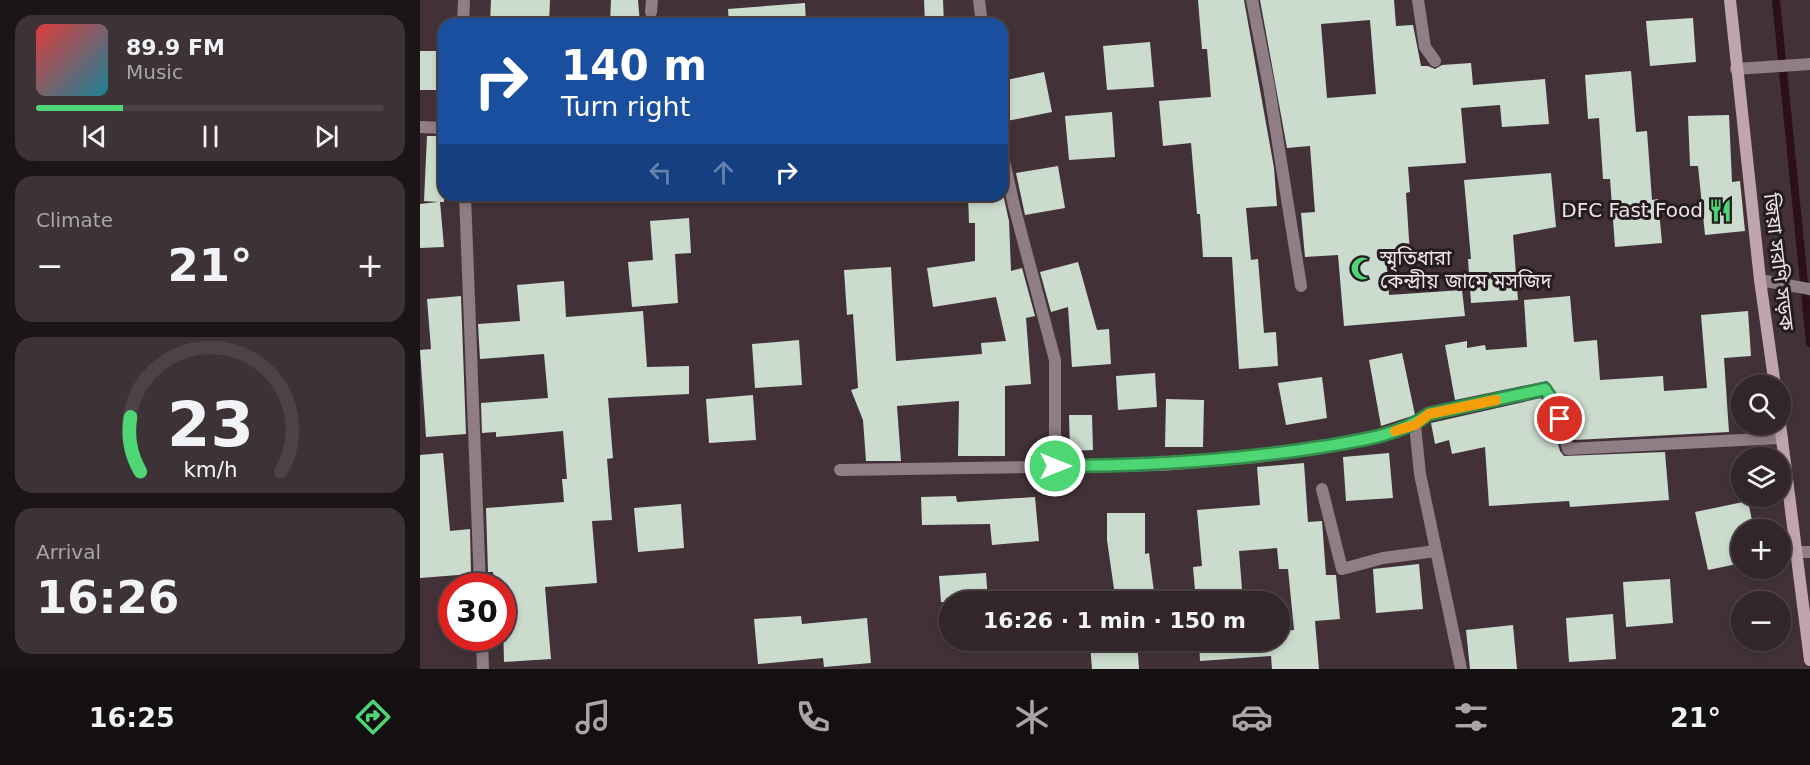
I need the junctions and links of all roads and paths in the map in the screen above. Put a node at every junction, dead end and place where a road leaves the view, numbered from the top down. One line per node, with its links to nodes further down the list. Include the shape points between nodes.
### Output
1 (464, 0): 6 (street)
2 (979, 0): 7 (street)
3 (1252, 0): 16 (street)
4 (1418, 0): 8 (street, via 1425,47)
5 (1730, 0): 10 (main road, জিয়া সরণি সড়ক)
6 (463, 18)
7 (981, 18)
8 (1435, 61)
9 (1810, 64): 10 (street)
10 (1736, 69): 15 (main road, জিয়া সরণি সড়ক)
11 (420, 127): 12 (street)
12 (438, 128)
13 (1008, 179): 22 (street, via 1055,360)
14 (465, 201): 27 (street)
15 (1760, 280): 17 (street); 18 (main road, জিয়া সরণি সড়ক)
16 (1301, 286)
17 (1810, 289)
18 (1773, 375)
19 (1415, 425): 21 (street, via 1429,414 1545,389 1556,406 1568,449); 22 (street, via 1357,441 1257,457 1162,465); 25 (street, via 1420,474)
20 (1782, 435): 21 (main road)
21 (1782, 438): 26 (main road)
22 (1055, 466): 23 (street)
23 (840, 470)
24 (1322, 489): 25 (street, via 1342,569 1383,558)
25 (1436, 551): 31 (street)
26 (1804, 552): 29 (main road)
27 (480, 573)
28 (482, 651): 30 (street)
29 (1810, 660)
30 (483, 669)
31 (1461, 669)

